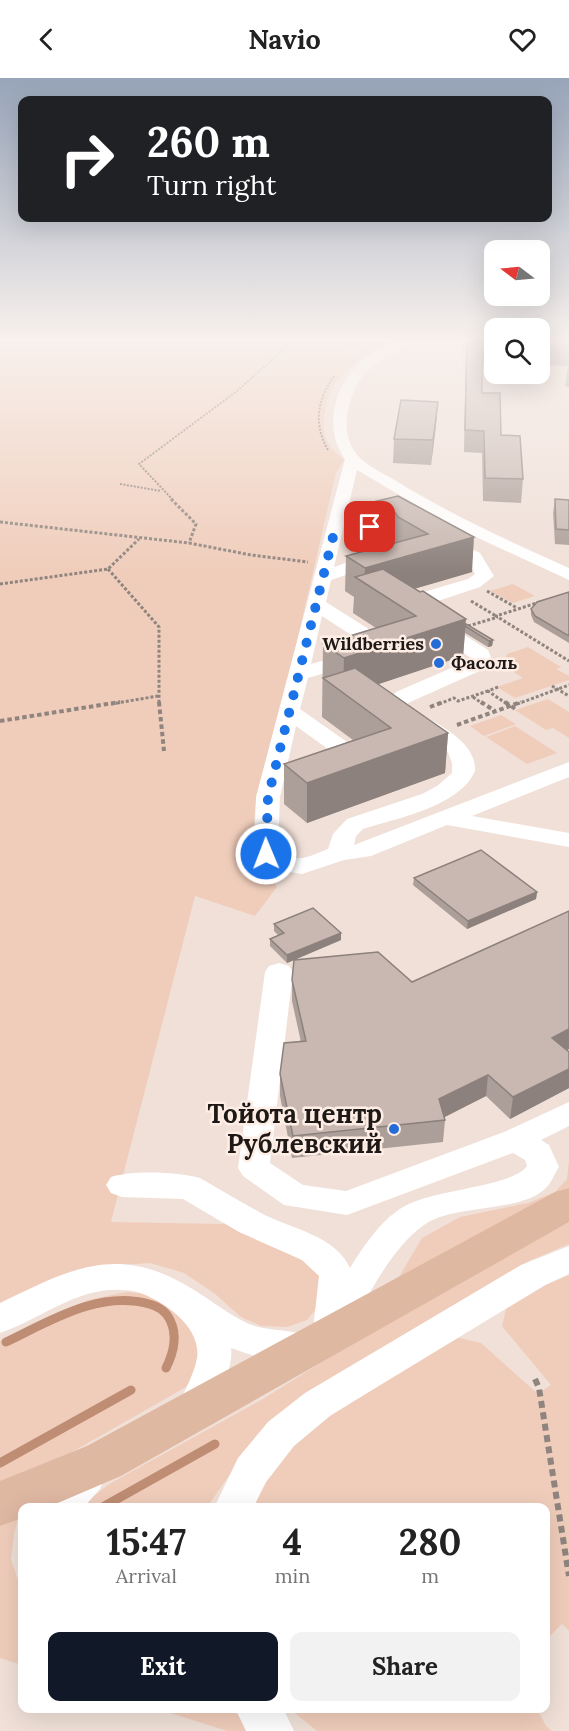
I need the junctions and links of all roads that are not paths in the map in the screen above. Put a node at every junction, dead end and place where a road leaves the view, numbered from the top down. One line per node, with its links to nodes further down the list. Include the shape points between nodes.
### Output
1 (340, 418): 2 (street, via 342,440)
2 (352, 459): 3 (street); 8 (street)
3 (433, 510): 4 (street); 10 (street)
4 (407, 516)
5 (373, 526): 6 (street)
6 (354, 532): 8 (street); 9 (street, via 384,548 387,555)
7 (429, 532): 20 (street, via 475,557 482,563 485,576 417,600 411,609 481,654 482,660 397,702 406,715 459,750 465,763 464,773 439,795 355,824 345,834)
8 (333, 537): 9 (street)
9 (324, 570): 11 (street)
10 (569, 575)
11 (316, 604): 12 (street); 12 (street, via 379,647 370,654)
12 (299, 674): 13 (street)
13 (289, 711): 15 (street, via 349,754 351,760 343,769); 17 (street)
14 (569, 769): 18 (street)
15 (317, 780)
16 (296, 788): 17 (street)
17 (268, 797): 20 (street, via 266,854 294,867 309,867)
18 (444, 818): 19 (street); 20 (street, via 362,851)
19 (569, 840)
20 (339, 854)
21 (279, 972): 23 (street, via 254,1168 295,1196 347,1203)
22 (569, 1113): 23 (street)
23 (515, 1140): 29 (street, via 538,1153 543,1167 535,1180 520,1188 439,1205 414,1215 396,1231)
24 (122, 1185): 29 (street, via 189,1187 251,1223 314,1251 331,1264 336,1276)
25 (569, 1203): 29 (main road)
26 (569, 1259): 33 (street, via 533,1275 318,1404 281,1434 252,1470)
27 (193, 1307): 28 (street, via 166,1289 126,1276 98,1278 64,1289); 29 (street, via 237,1334 261,1343); 30 (street, via 211,1331 215,1357)
28 (0, 1319)
29 (317, 1343): 30 (main road)
30 (195, 1409): 31 (main road)
31 (104, 1461): 32 (street); 34 (main road)
32 (62, 1503)
33 (236, 1503)
34 (0, 1504)
35 (261, 1713): 36 (street)
36 (272, 1731)

